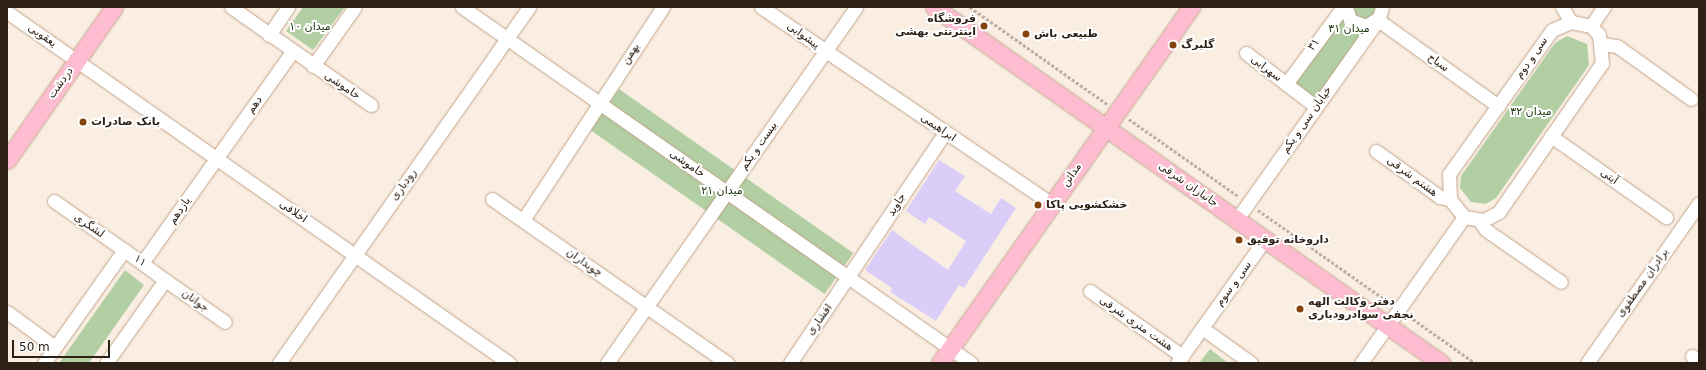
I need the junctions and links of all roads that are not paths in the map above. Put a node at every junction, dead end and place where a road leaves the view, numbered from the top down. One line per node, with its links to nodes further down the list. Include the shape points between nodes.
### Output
1 (114, 7): 25 (main road, دردشت)
2 (231, 7): 19 (street, خاموشی)
3 (288, 7): 19 (street)
4 (356, 7): 26 (street)
5 (462, 7): 20 (street, خاموشی)
6 (529, 7): 20 (street, رودباری)
7 (663, 7): 29 (street, بهمن)
8 (761, 7): 22 (street, پیشوایی)
9 (856, 7): 22 (street, بیست و یکم)
10 (934, 7): 33 (main road, جانبازان شرقی)
11 (1191, 7): 33 (main road, مدائن)
12 (1344, 7): 16 (street, via 1355,24 1366,26); 27 (street, ۳۱)
13 (1562, 7): 17 (street)
14 (1604, 7): 18 (street)
15 (7, 12): 25 (street, یعقوبی)
16 (1381, 13): 31 (street, سیاح); 32 (street, خیابان سی و یکم)
17 (1571, 22): 18 (street); 31 (street, سی و دوم, via 1552,30)
18 (1591, 26): 21 (street)
19 (269, 35): 23 (street, خاموشی)
20 (507, 38): 29 (street, خاموشی); 52 (street, رودباری)
21 (1602, 44): 28 (street, via 1617,46); 35 (street, via 1602,63)
22 (825, 51): 34 (street, ابراهیمی); 39 (street, بیست و یکم)
23 (292, 52): 26 (street, خاموشی); 37 (street, دهم)
24 (1246, 53): 27 (street, سهرابی)
25 (77, 60): 37 (street, اخلاقی); 38 (main road, دردشت)
26 (314, 66): 30 (street, خاموشی)
27 (1286, 84): 32 (street)
28 (1691, 99)
29 (599, 102): 39 (street, خاموشی); 48 (street)
30 (371, 105)
31 (1498, 106): 41 (street, سی و دوم, via 1449,174)
32 (1316, 107): 47 (street, خیابان سی و یکم)
33 (1105, 127): 44 (main road, مدائن); 47 (main road, جانبازان شرقی)
34 (945, 132): 44 (street, ابراهیمی); 54 (street, جاوید)
35 (1552, 136): 46 (street, آیتی); 49 (street, via 1499,212)
36 (1376, 151): 41 (street, هشتم شرقی, via 1440,197)
37 (217, 158): 52 (street, اخلاقی); 53 (street, یازدهم)
38 (7, 160)
39 (727, 192): 54 (street, خاموشی); 58 (street, بیست و یکم)
40 (492, 199): 48 (street, چوبداران)
41 (1450, 199): 45 (street)
42 (54, 201): 51 (street, لشگری)
43 (1699, 203): 78 (street, برادران مصطفوی)
44 (1052, 204): 64 (main road, مدائن)
45 (1464, 216): 49 (street); 61 (street)
46 (1666, 217)
47 (1237, 219): 50 (main road, جانبازان شرقی)
48 (523, 220): 58 (street, چوبداران)
49 (1479, 220): 56 (street, via 1486,230)
50 (1266, 239): 61 (main road, جانبازان شرقی); 62 (street, سی و سوم)
51 (124, 250): 53 (street, ۱۱); 63 (street, ۱۱)
52 (355, 255): 68 (street, رودباری); 69 (street, اخلاقی)
53 (142, 263): 55 (street, ۱۱)
54 (850, 278): 64 (street, خاموشی); 72 (street, افشاری)
55 (165, 280): 60 (street, جوانان); 67 (street)
56 (1561, 282)
57 (1090, 291): 65 (street, هشت متری شرقی)
58 (646, 307): 70 (street, بیست و یکم); 71 (street)
59 (7, 312): 63 (street)
60 (225, 322)
61 (1387, 325): 76 (street); 77 (main road, جانبازان شرقی)
62 (1202, 328): 65 (street, سی و سوم); 75 (street)
63 (55, 347): 66 (street, ۱۱)
64 (950, 348): 73 (main road, مدائن); 74 (street, خاموشی)
65 (1180, 360)
66 (44, 363)
67 (106, 363)
68 (278, 363)
69 (510, 363)
70 (607, 363)
71 (727, 363)
72 (790, 363)
73 (940, 363)
74 (971, 363)
75 (1251, 363)
76 (1361, 363)
77 (1441, 363)
78 (1587, 363)

